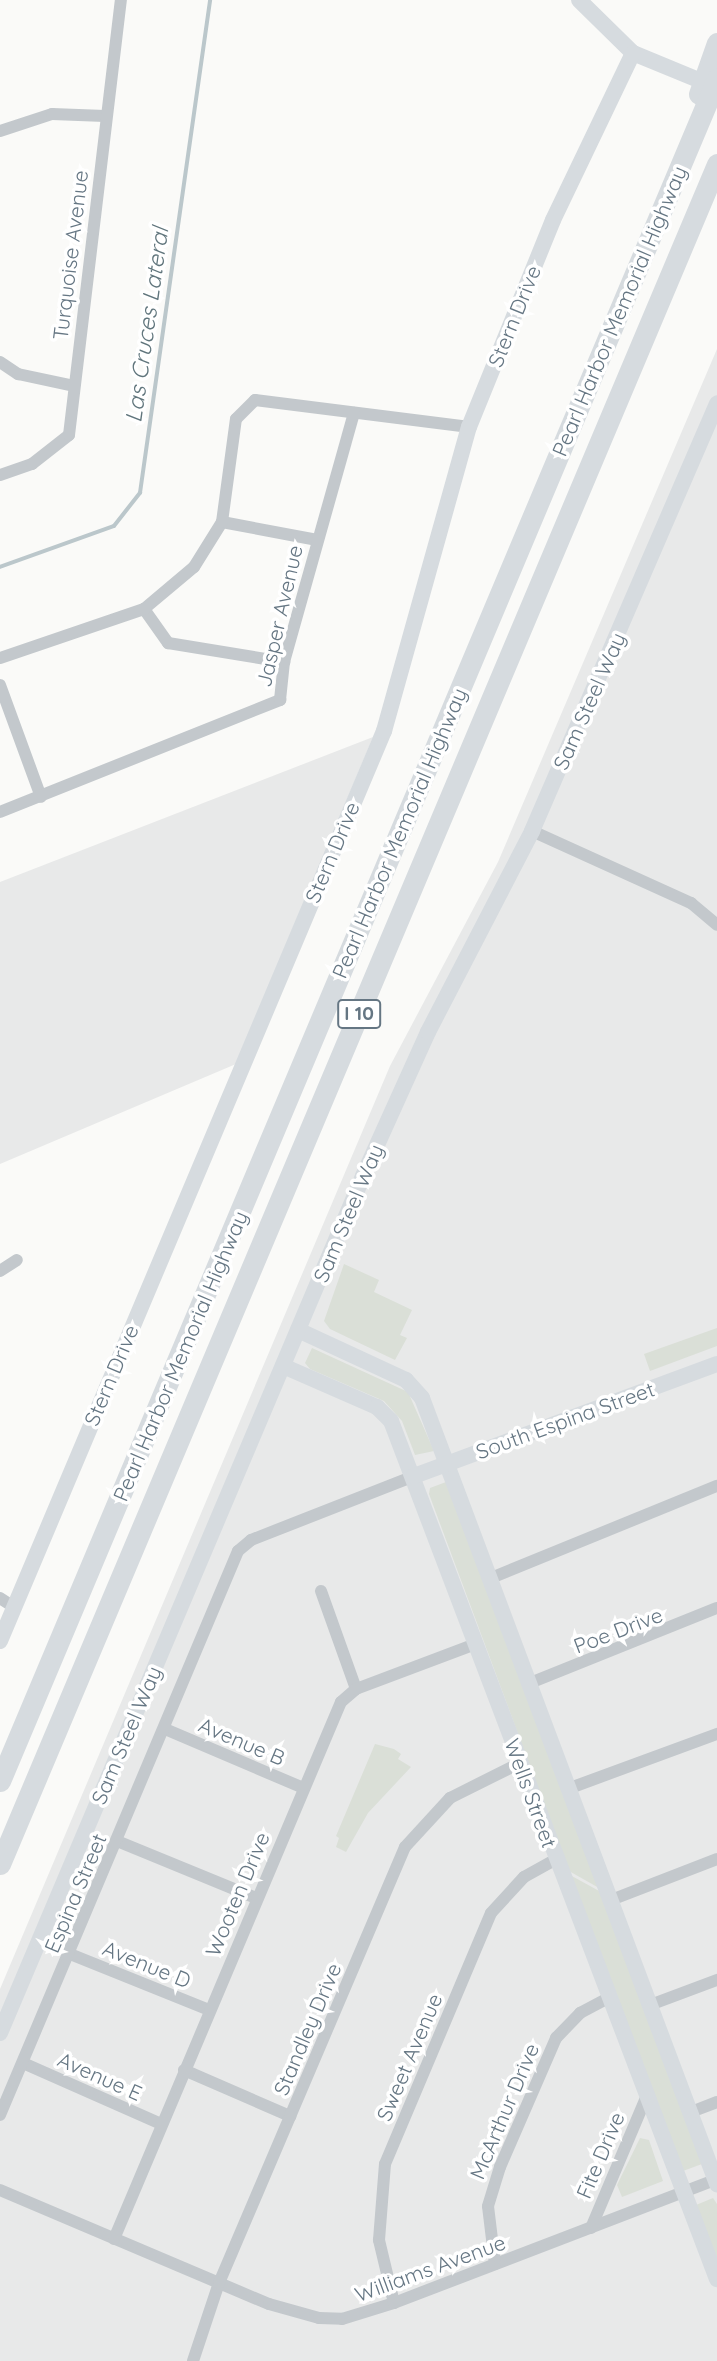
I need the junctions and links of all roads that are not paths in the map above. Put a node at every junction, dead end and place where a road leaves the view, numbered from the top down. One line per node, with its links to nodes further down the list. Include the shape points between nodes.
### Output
1 (121, 0): 7 (street, Turquoise Avenue)
2 (579, 0): 4 (street)
3 (717, 43): 8 (highway)
4 (633, 53): 6 (street); 15 (street, Stern Drive, via 554,220)
5 (717, 79): 8 (highway, Pearl Harbor Memorial Highway / I 10)
6 (717, 88)
7 (105, 116): 9 (street, via 52,114); 12 (street, Turquoise Avenue)
8 (691, 128): 46 (highway, Pearl Harbor Memorial Highway / I 10)
9 (0, 131)
10 (717, 164): 52 (highway, Pearl Harbor Memorial Highway / I 10)
11 (0, 362): 12 (street, via 18,374)
12 (74, 386): 16 (street, Turquoise Avenue, via 69,435 32,464)
13 (717, 403): 25 (street, Sam Steel Way)
14 (354, 412): 15 (street); 17 (street, via 255,400 236,419); 18 (street, Jasper Avenue)
15 (469, 427): 37 (street, Stern Drive, via 384,732)
16 (0, 475)
17 (222, 522): 18 (street); 19 (street, via 194,568)
18 (317, 540): 21 (street, Jasper Avenue)
19 (144, 610): 20 (street); 21 (street, via 168,643)
20 (0, 658)
21 (285, 662): 23 (street, Jasper Avenue, via 280,700)
22 (0, 685): 23 (street)
23 (41, 797): 24 (street, Jasper Avenue)
24 (0, 813)
25 (532, 831): 26 (street, via 691,903); 29 (street, Sam Steel Way, via 428,1032)
26 (717, 925)
27 (17, 1260): 28 (street)
28 (0, 1271)
29 (298, 1330): 31 (street, Sam Steel Way); 32 (street, Wells Street, via 412,1386 427,1409)
30 (717, 1364): 32 (street, South Espina Street)
31 (283, 1366): 33 (street, Wells Street, via 385,1413); 60 (street, Sam Steel Way)
32 (448, 1463): 33 (street, South Espina Street); 35 (street, Wells Street)
33 (414, 1476): 40 (street, Wells Street); 43 (street, Espina Street, via 243,1545)
34 (717, 1486): 35 (street)
35 (491, 1578): 41 (street, Wells Street)
36 (321, 1591): 42 (street)
37 (7, 1603): 39 (street, Stern Drive)
38 (717, 1608): 41 (street, Poe Drive)
39 (1, 1638)
40 (476, 1644): 42 (street); 45 (street, Wells Street)
41 (530, 1683): 47 (street, Wells Street)
42 (356, 1689): 48 (street, Wooten Drive, via 341,1702)
43 (165, 1729): 48 (street, Avenue B); 49 (street, Espina Street)
44 (717, 1734): 47 (street)
45 (520, 1763): 51 (street, Wells Street); 67 (street, Standley Drive, via 450,1798 405,1847)
46 (0, 1781)
47 (570, 1787): 54 (street, Wells Street)
48 (303, 1788): 53 (street, Wooten Drive)
49 (117, 1841): 53 (street); 55 (street, Espina Street)
50 (717, 1859): 54 (street)
51 (555, 1860): 57 (street, Wells Street); 77 (street, Sweet Avenue, via 524,1877 491,1913 385,2164 379,2241)
52 (0, 1864)
53 (256, 1898): 59 (street, Wooten Drive)
54 (611, 1900): 58 (street, Wells Street)
55 (70, 1954): 59 (street, Avenue D); 61 (street, Espina Street)
56 (717, 1980): 58 (street)
57 (608, 1998): 63 (street, Wells Street); 74 (street, McArthur Drive, via 580,2013 556,2038 491,2190 489,2240)
58 (650, 2005): 65 (street, Wells Street)
59 (209, 2010): 62 (street, Wooten Drive)
60 (0, 2033)
61 (23, 2063): 66 (street, Espina Street); 68 (street, Avenue E)
62 (184, 2070): 67 (street); 68 (street, Wooten Drive)
63 (646, 2098): 71 (street, Wells Street); 72 (street, Fite Drive)
64 (717, 2102): 65 (street)
65 (691, 2112): 69 (street, Wells Street)
66 (0, 2115)
67 (290, 2116): 76 (street, Standley Drive)
68 (161, 2124): 73 (street, Wooten Drive)
69 (716, 2181): 71 (street, Williams Avenue)
70 (0, 2190): 73 (street, Williams Avenue)
71 (681, 2193): 72 (street, Williams Avenue); 75 (street, Wells Street)
72 (591, 2228): 74 (street, Williams Avenue)
73 (114, 2239): 76 (street, Williams Avenue)
74 (495, 2264): 77 (street, Williams Avenue)
75 (717, 2280)
76 (219, 2283): 77 (street, Williams Avenue, via 319,2318 356,2316); 78 (street, Standley Drive)
77 (394, 2303)
78 (193, 2361)

